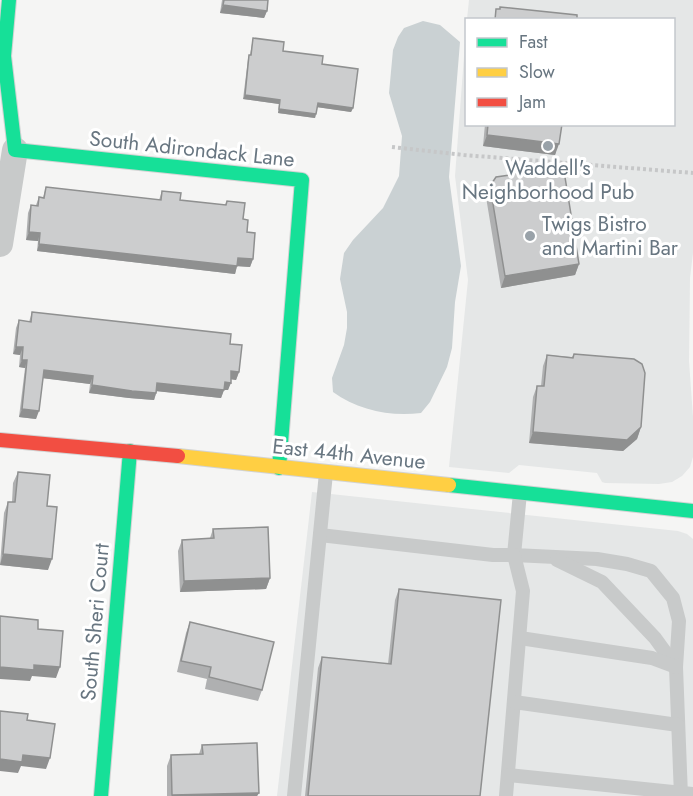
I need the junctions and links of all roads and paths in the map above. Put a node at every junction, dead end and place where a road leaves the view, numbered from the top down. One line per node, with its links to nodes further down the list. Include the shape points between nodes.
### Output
1 (9, 0): 3 (street, via 4,56)
2 (392, 147): 4 (path)
3 (15, 150): 5 (street); 8 (street, South Adirondack Lane, via 302,180)
4 (693, 173)
5 (0, 244)
6 (0, 440): 7 (street, East 44th Avenue)
7 (130, 451): 8 (street, East 44th Avenue); 21 (street, South Sheri Court)
8 (279, 468): 9 (street, East 44th Avenue)
9 (326, 472): 10 (street, East 44th Avenue); 12 (lane)
10 (520, 493): 11 (street, East 44th Avenue); 13 (lane)
11 (693, 511)
12 (320, 535): 13 (lane); 22 (lane)
13 (514, 555): 14 (lane); 15 (lane, via 523,591)
14 (549, 557): 16 (lane, via 602,582 655,638); 16 (lane, via 597,559 651,571 673,598 679,621)
15 (520, 638): 16 (lane, via 652,658); 17 (lane)
16 (676, 667): 18 (lane)
17 (514, 702): 18 (lane); 19 (lane)
18 (678, 725): 20 (lane)
19 (507, 775): 20 (lane); 23 (lane)
20 (685, 795)
21 (101, 796)
22 (294, 796)
23 (506, 796)

